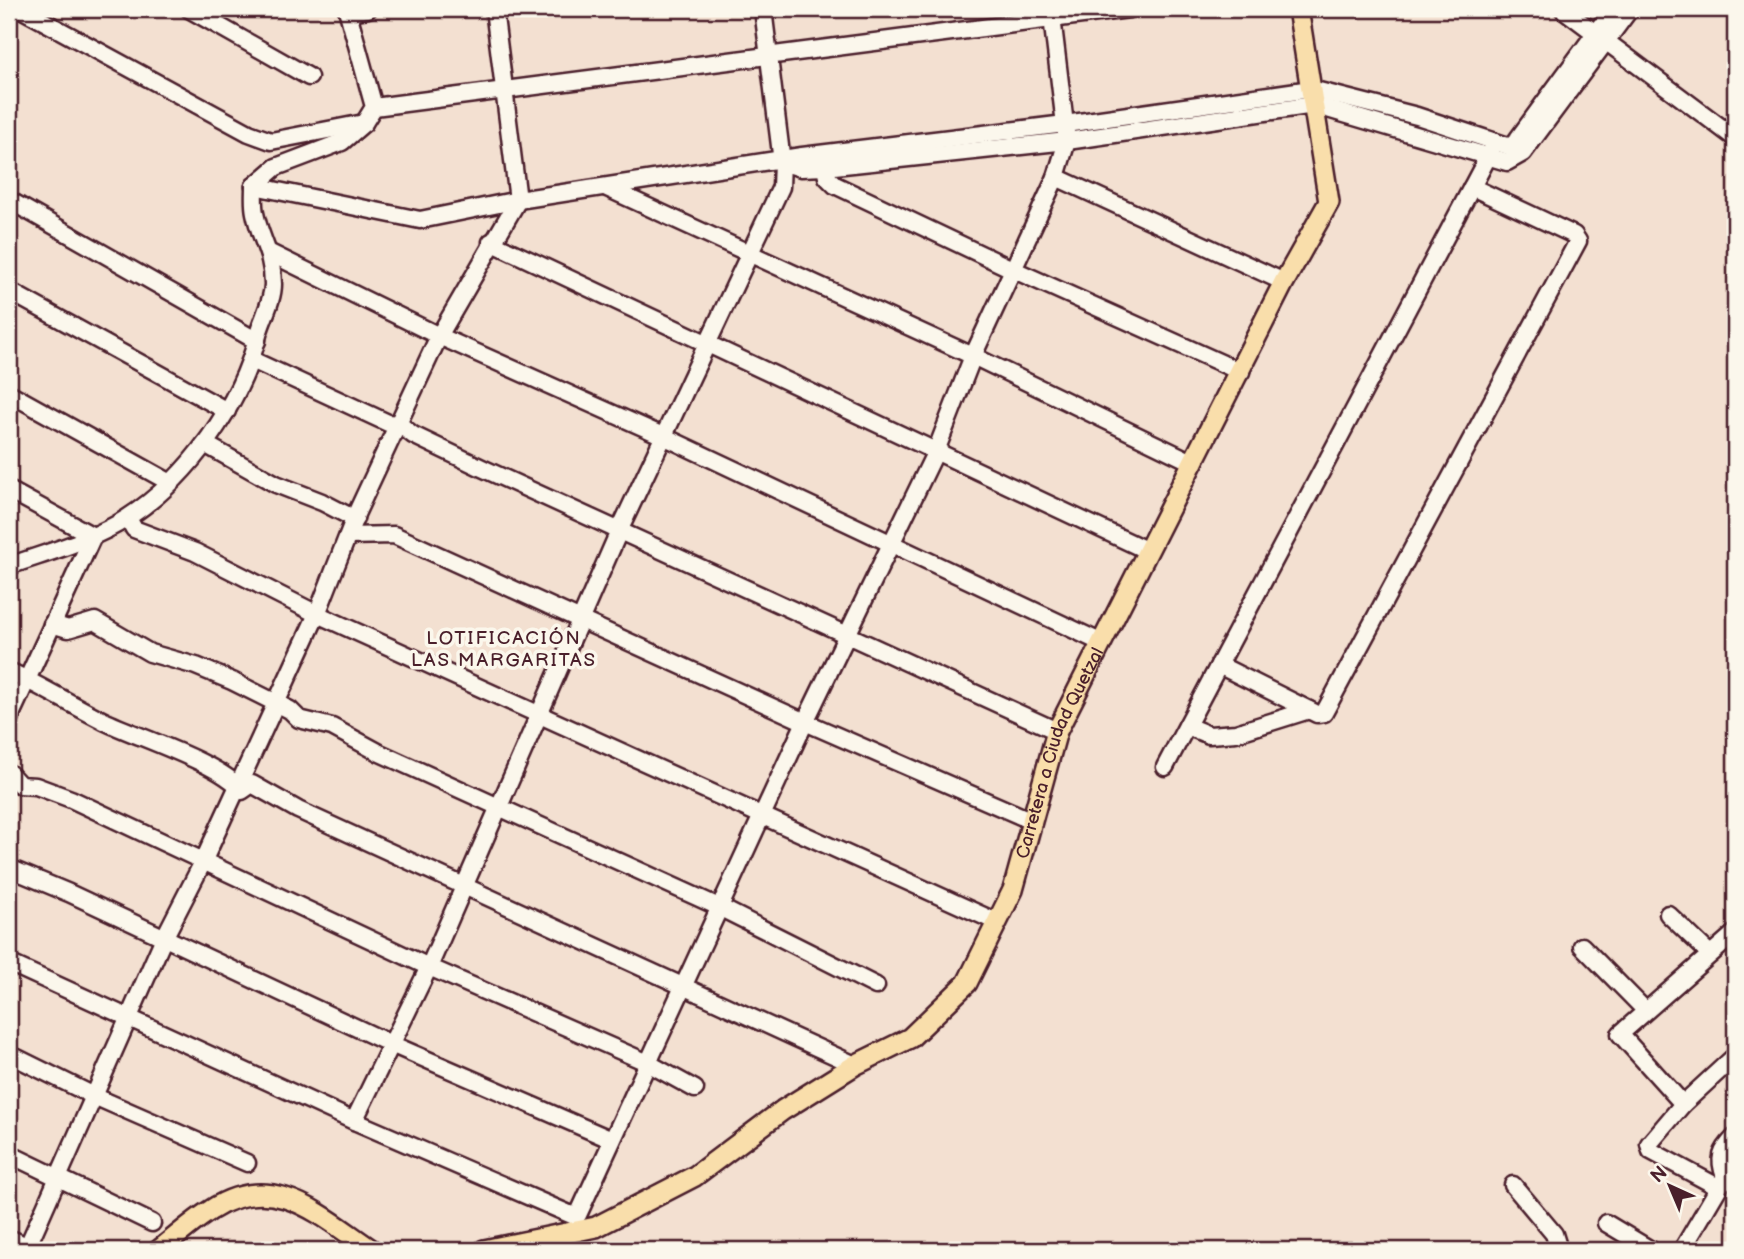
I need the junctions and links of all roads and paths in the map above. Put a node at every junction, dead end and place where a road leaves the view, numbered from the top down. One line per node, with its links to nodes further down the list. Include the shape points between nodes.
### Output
1 (21, 9): 21 (street, via 249,134 271,141)
2 (188, 9): 15 (street)
3 (368, 9): 11 (street)
4 (494, 9): 16 (street)
5 (763, 9): 14 (street)
6 (1129, 9): 12 (street)
7 (1298, 9): 17 (main road, Carretera a Ciudad Quetzal)
8 (1563, 9): 13 (street)
9 (1613, 9): 13 (street)
10 (1630, 9): 13 (street)
11 (348, 10): 18 (street)
12 (1052, 14): 14 (street); 22 (street)
13 (1601, 37): 24 (street); 25 (street, via 1514,144); 26 (street, via 1523,153 1507,162)
14 (769, 56): 16 (street); 28 (street)
15 (309, 77)
16 (503, 89): 18 (street); 34 (street)
17 (1313, 97): 19 (street); 22 (street); 39 (main road, Carretera a Ciudad Quetzal, via 1329,202)
18 (374, 107): 21 (street)
19 (1363, 110): 20 (street); 23 (street)
20 (1417, 116): 23 (street); 25 (street)
21 (364, 123): 30 (street, via 342,142 276,167)
22 (1066, 132): 27 (street); 29 (street)
23 (1412, 133): 26 (street)
24 (1735, 138)
25 (1496, 143): 26 (street)
26 (1487, 158): 31 (street)
27 (824, 161): 28 (street, via 801,168); 38 (street, via 827,177 835,185)
28 (782, 162): 32 (street); 37 (street, via 781,187)
29 (1056, 177): 38 (street); 39 (street)
30 (254, 186): 34 (street, via 420,220); 36 (street, via 255,213)
31 (1472, 187): 69 (street); 73 (street, via 1574,235 1578,241 1324,713)
32 (607, 188): 34 (street); 37 (street)
33 (9, 200): 42 (street)
34 (518, 200): 35 (street)
35 (491, 242): 41 (street); 43 (street)
36 (270, 253): 41 (street); 42 (street, via 273,287)
37 (750, 255): 43 (street); 44 (street)
38 (1012, 269): 44 (street); 46 (street)
39 (1284, 282): 46 (main road, Carretera a Ciudad Quetzal)
40 (9, 291): 48 (street)
41 (439, 336): 49 (street); 50 (street)
42 (257, 341): 45 (street)
43 (708, 342): 50 (street); 52 (street)
44 (974, 356): 52 (street); 53 (street)
45 (252, 360): 48 (street); 49 (street, via 325,396)
46 (1241, 372): 53 (main road, Carretera a Ciudad Quetzal)
47 (9, 393): 54 (street)
48 (227, 411): 51 (street)
49 (399, 424): 57 (street); 58 (street, via 482,468)
50 (663, 436): 58 (street); 61 (street)
51 (205, 444): 54 (street); 57 (street, via 276,484)
52 (936, 451): 61 (street); 62 (street)
53 (1194, 463): 62 (main road, Carretera a Ciudad Quetzal)
54 (170, 482): 56 (street)
55 (9, 490): 59 (street)
56 (128, 518): 59 (street); 64 (street, via 134,529 195,552)
57 (355, 519): 60 (street)
58 (620, 529): 65 (street); 67 (street)
59 (93, 536): 63 (street); 66 (street)
60 (348, 536): 64 (street); 65 (street, via 394,535)
61 (891, 544): 67 (street); 68 (street)
62 (1148, 551): 68 (main road, Carretera a Ciudad Quetzal)
63 (9, 566)
64 (317, 614): 72 (street); 74 (street)
65 (582, 619): 74 (street); 76 (street)
66 (52, 624): 71 (street); 72 (street, via 68,629 95,621 150,653 196,666)
67 (848, 635): 76 (street); 78 (street)
68 (1100, 642): 78 (main road, Carretera a Ciudad Quetzal)
69 (1219, 665): 73 (street); 77 (street)
70 (9, 671): 71 (street)
71 (28, 680): 75 (street); 81 (street)
72 (274, 704): 81 (street); 82 (street)
73 (1309, 710): 77 (street, via 1236,733 1209,735)
74 (540, 715): 82 (street); 83 (street)
75 (9, 719)
76 (805, 722): 83 (street); 84 (street)
77 (1187, 726): 79 (street)
78 (1057, 731): 84 (main road, Carretera a Ciudad Quetzal)
79 (1165, 767)
80 (9, 773): 85 (street, via 20,785 71,799)
81 (237, 784): 85 (street); 87 (street, via 242,791 252,784)
82 (499, 807): 87 (street); 88 (street)
83 (763, 816): 88 (street); 90 (street)
84 (1032, 821): 90 (main road, Carretera a Ciudad Quetzal, via 1013,890)
85 (203, 862): 92 (street); 96 (street)
86 (9, 868): 92 (street)
87 (464, 886): 96 (street); 97 (street)
88 (719, 907): 97 (street); 98 (street)
89 (1668, 914): 94 (street)
90 (997, 922): 105 (main road, Carretera a Ciudad Quetzal, via 967,983 911,1038)
91 (1735, 933): 94 (street)
92 (163, 940): 100 (street); 101 (street)
93 (1581, 946): 99 (street)
94 (1710, 954): 99 (street)
95 (9, 963): 100 (street)
96 (429, 967): 101 (street); 104 (street)
97 (684, 985): 104 (street); 105 (street)
98 (876, 986)
99 (1645, 1010): 108 (street, via 1619,1036)
100 (131, 1019): 107 (street); 109 (street)
101 (391, 1044): 109 (street); 111 (street)
102 (9, 1054): 107 (street)
103 (1735, 1056): 108 (street)
104 (646, 1062): 106 (street); 111 (street)
105 (855, 1065): 123 (main road, Carretera a Ciudad Quetzal, via 783,1110 695,1176 596,1227)
106 (695, 1088)
107 (96, 1097): 113 (street); 114 (street)
108 (1683, 1104): 115 (street, via 1648,1148)
109 (354, 1121): 111 (street, via 574,1216 582,1212)
110 (1735, 1137): 115 (street, via 1721,1155)
111 (612, 1140)
112 (9, 1154): 114 (street)
113 (247, 1163)
114 (59, 1178): 117 (street); 120 (street)
115 (1726, 1182): 126 (street)
116 (1513, 1185): 124 (street, via 1554,1234)
117 (152, 1223)
118 (1606, 1223): 125 (street)
119 (9, 1238): 120 (street)
120 (26, 1248)
121 (159, 1250): 122 (main road, via 211,1209 238,1196 268,1193 296,1200)
122 (372, 1250)
123 (484, 1250)
124 (1559, 1250)
125 (1651, 1250)
126 (1682, 1250)

